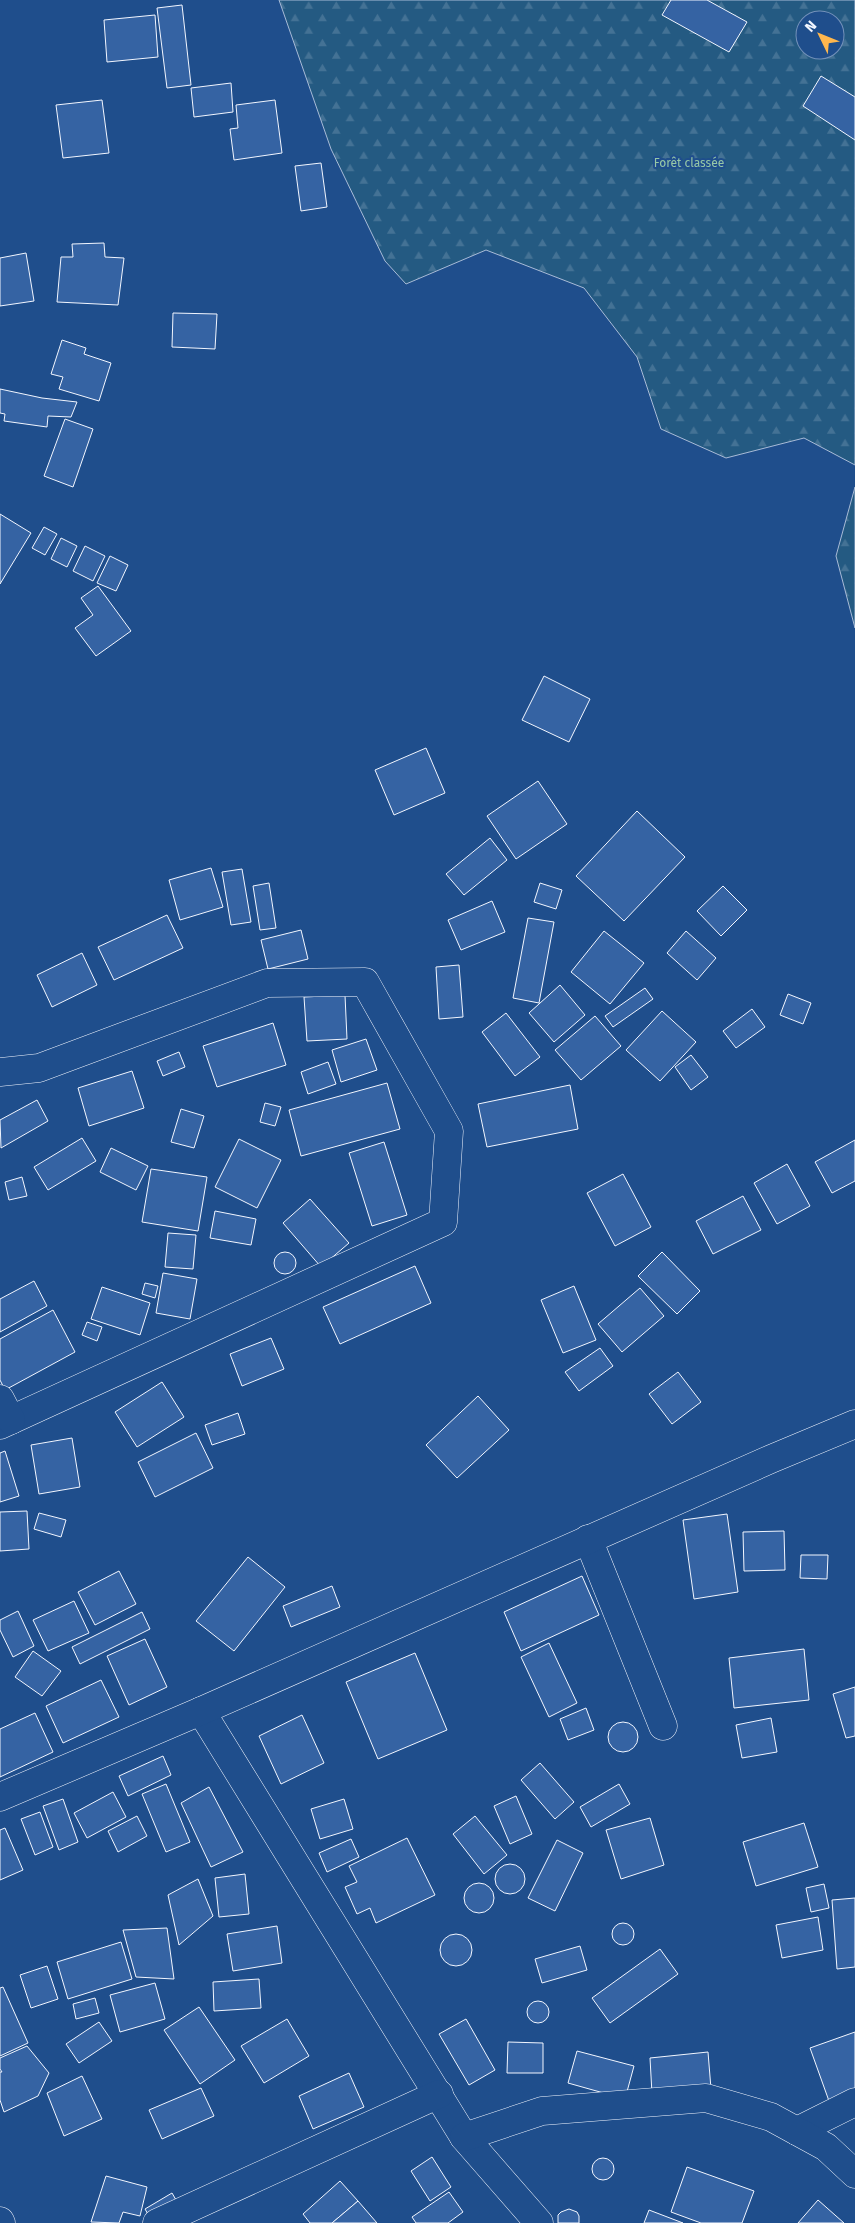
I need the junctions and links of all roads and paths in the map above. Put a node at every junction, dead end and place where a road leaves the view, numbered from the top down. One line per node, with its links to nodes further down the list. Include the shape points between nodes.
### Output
1 (0, 1072): 2 (street, via 39,1068 267,983 365,982 449,1131 443,1222)
2 (4, 1415)
3 (855, 1424): 4 (street)
4 (588, 1539): 5 (street); 6 (street)
5 (201, 1710): 7 (street); 8 (street)
6 (663, 1726)
7 (0, 1797)
8 (439, 2094): 11 (street); 13 (street)
9 (855, 2102): 10 (street)
10 (797, 2131): 11 (street, via 771,2117 706,2098 542,2111); 12 (street, via 826,2146)
11 (464, 2137): 14 (street)
12 (855, 2174)
13 (157, 2223)
14 (538, 2223)

